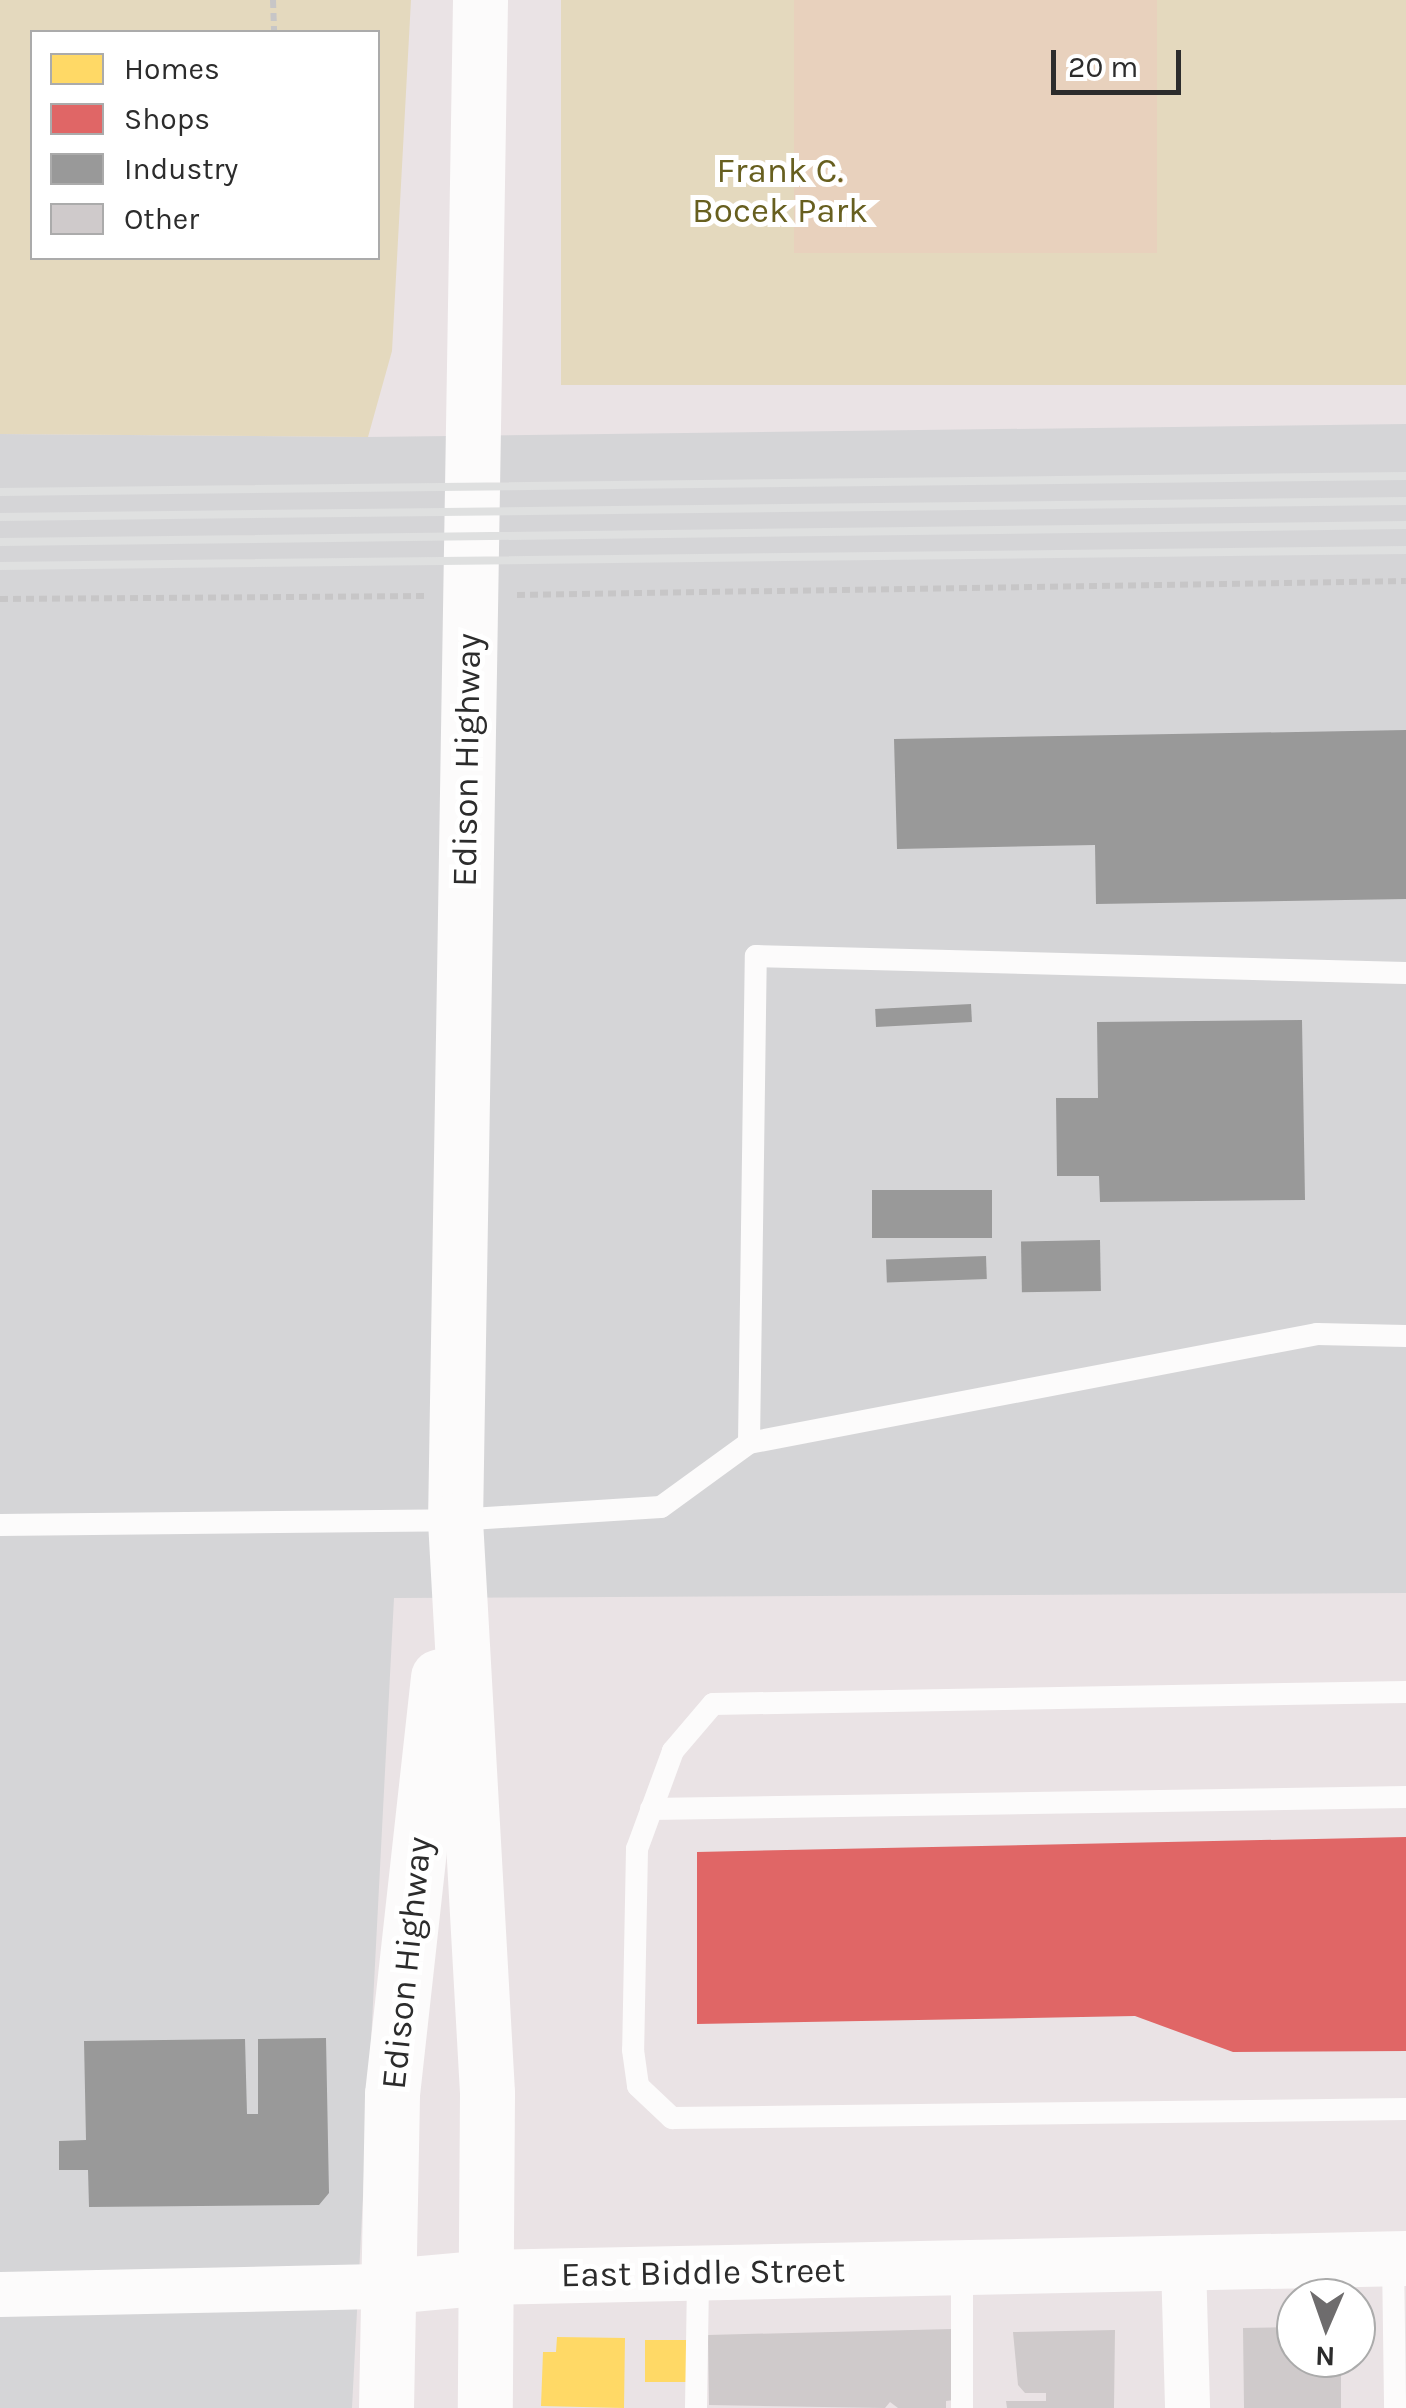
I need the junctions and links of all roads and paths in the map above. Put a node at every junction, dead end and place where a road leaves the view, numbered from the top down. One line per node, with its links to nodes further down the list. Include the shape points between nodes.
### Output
1 (273, 0): 3 (path)
2 (480, 0): 11 (main road, Edison Highway)
3 (274, 30)
4 (1406, 581): 5 (path)
5 (496, 595)
6 (437, 596): 7 (path)
7 (0, 599)
8 (1406, 974): 10 (lane, via 756,956)
9 (1406, 1336): 10 (lane, via 1317,1334)
10 (749, 1442): 11 (lane, via 661,1507)
11 (455, 1520): 12 (lane); 21 (main road, Edison Highway, via 487,2094); 22 (main road, Edison Highway, via 392,2094)
12 (0, 1525)
13 (1406, 1692): 15 (lane, via 713,1704 672,1752)
14 (1406, 1797): 15 (lane)
15 (651, 1809): 16 (lane, via 636,1849 633,2050 638,2086 672,2118)
16 (1406, 2109)
17 (1399, 2259): 18 (main road, East Biddle Street); 29 (lane)
18 (1183, 2262): 19 (main road, East Biddle Street); 28 (street)
19 (962, 2267): 20 (main road, East Biddle Street); 27 (lane)
20 (698, 2274): 21 (main road, East Biddle Street); 26 (lane)
21 (487, 2277): 22 (main road, East Biddle Street); 25 (main road, Edison Highway)
22 (389, 2286): 23 (street, East Biddle Street); 24 (main road, Edison Highway)
23 (0, 2294)
24 (386, 2408)
25 (484, 2408)
26 (696, 2408)
27 (962, 2408)
28 (1187, 2408)
29 (1395, 2408)

